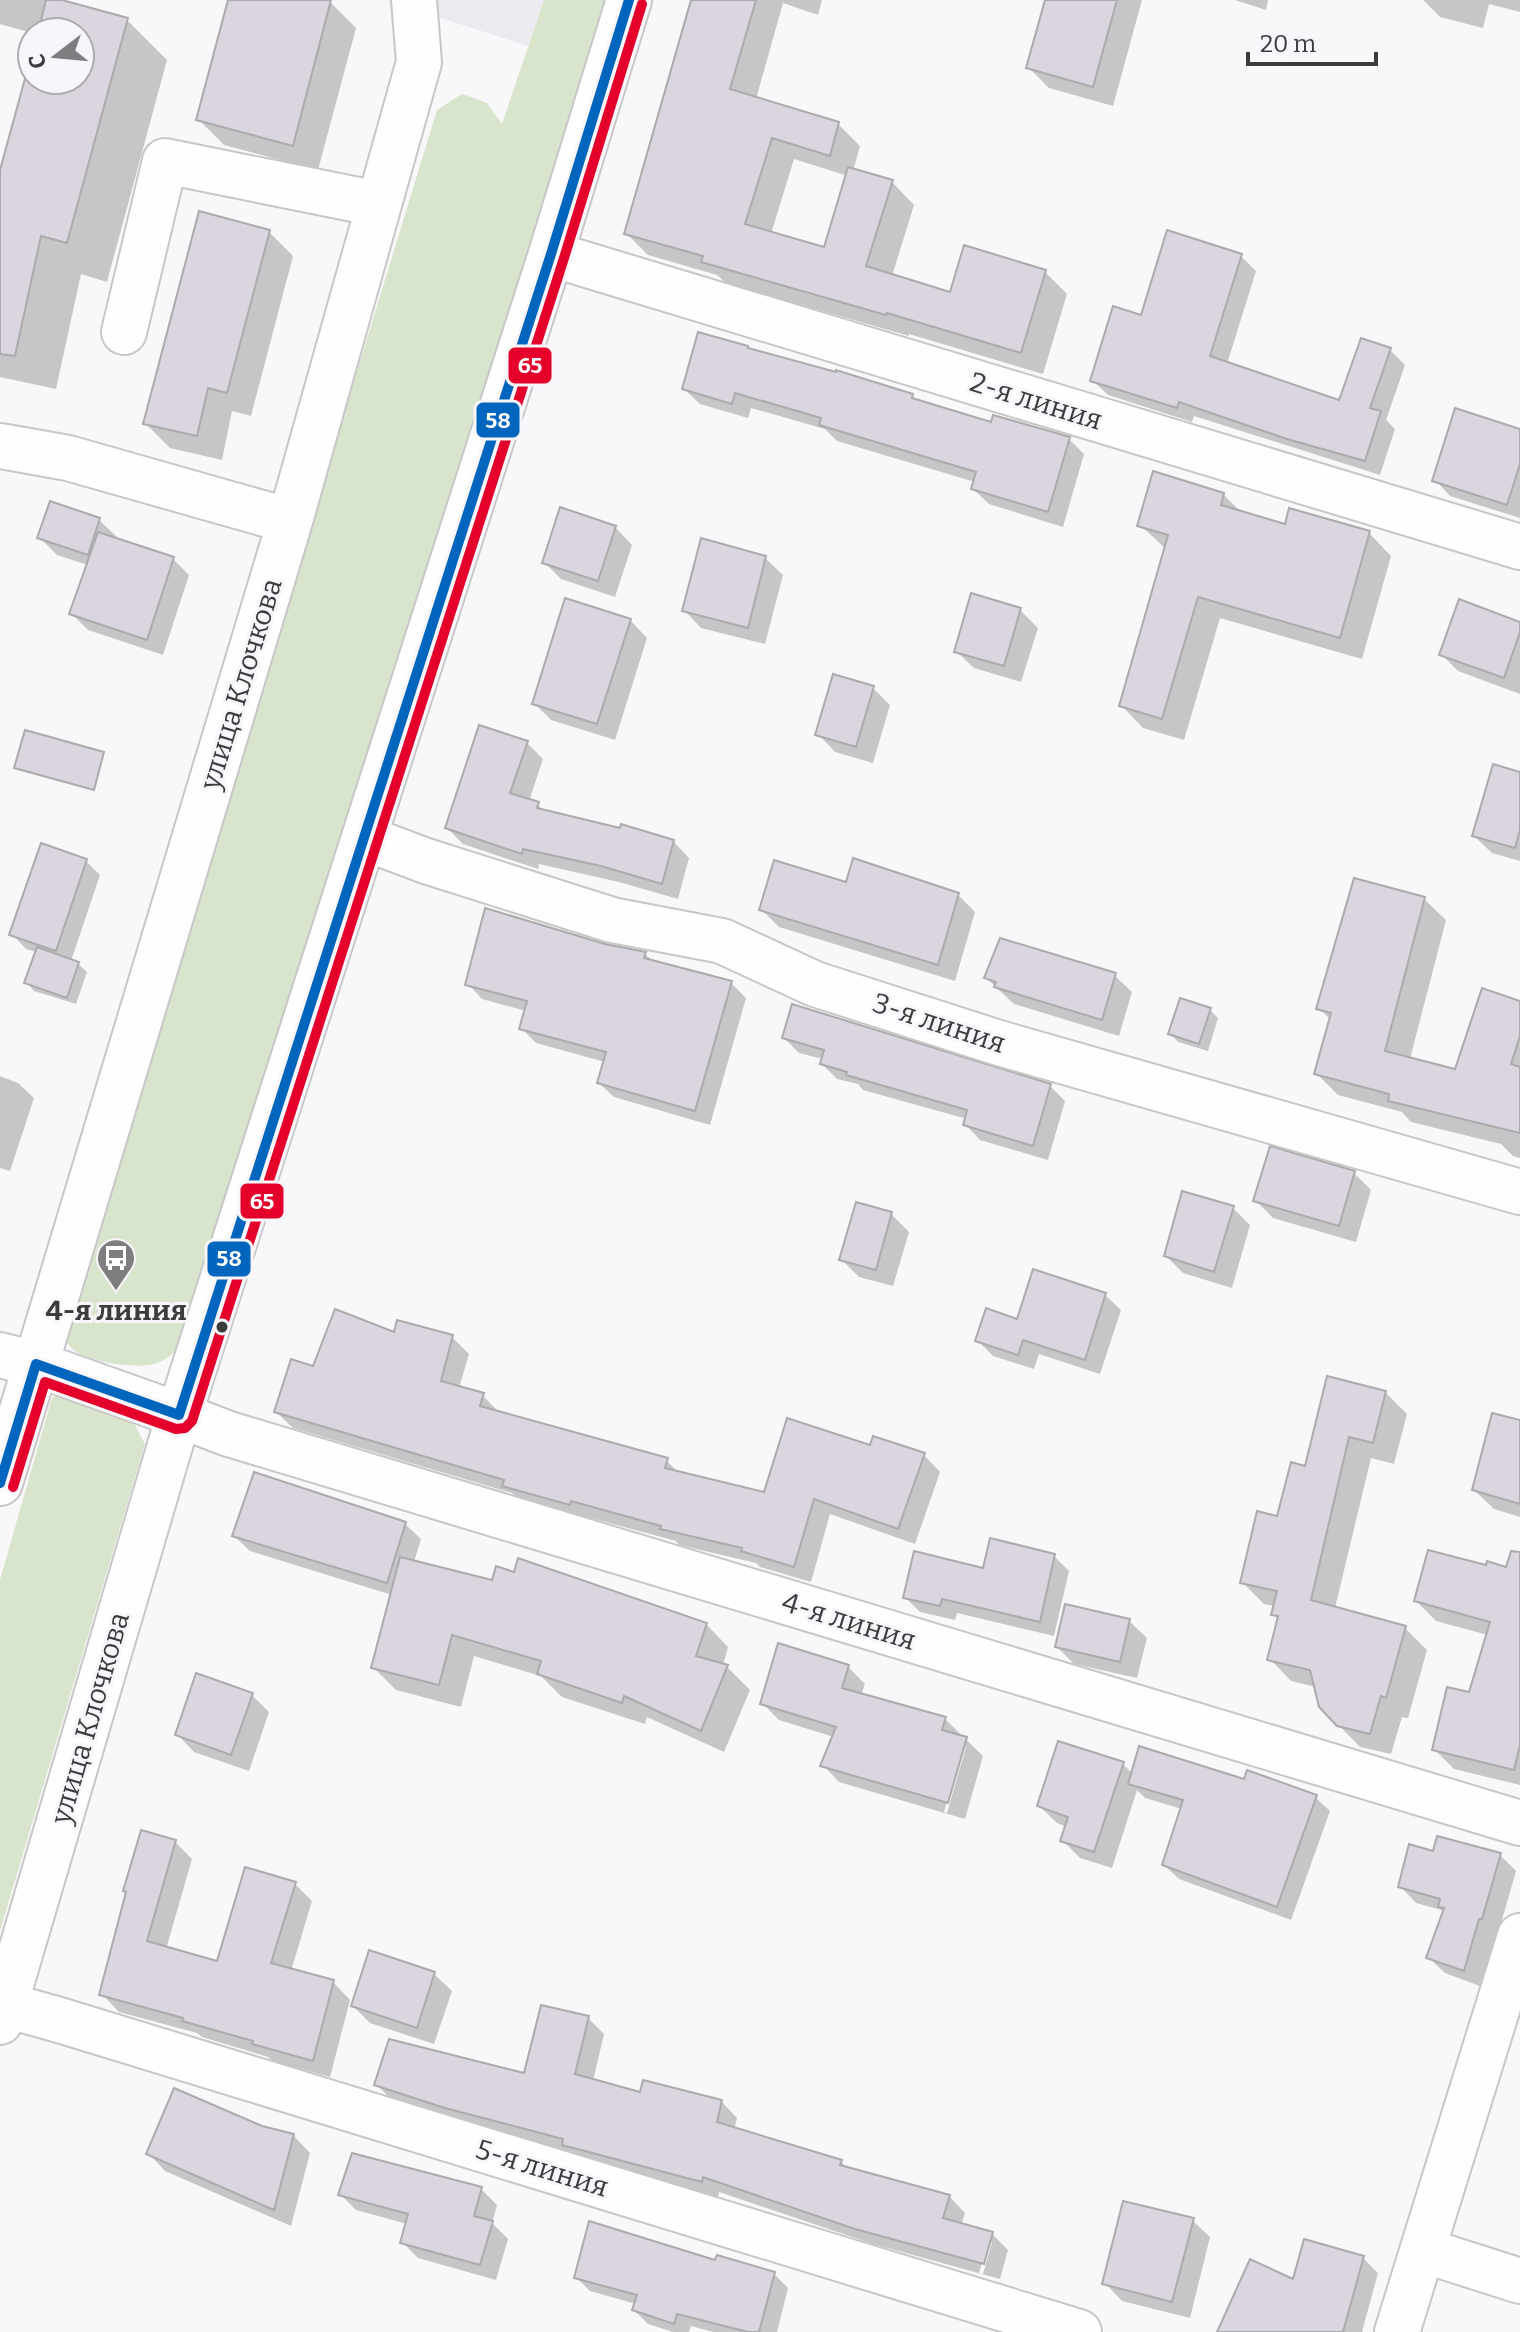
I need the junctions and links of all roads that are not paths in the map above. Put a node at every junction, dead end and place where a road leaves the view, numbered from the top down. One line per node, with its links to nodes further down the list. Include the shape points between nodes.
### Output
1 (414, 0): 3 (street, улица Клочкова, via 419,62)
2 (629, 0): 4 (street, улица Клочкова)
3 (378, 204): 5 (street, via 165,161); 7 (street, улица Клочкова)
4 (551, 254): 8 (street, 2-я линия); 9 (street, улица Клочкова)
5 (124, 332)
6 (0, 446): 7 (street, via 68,458)
7 (290, 521): 11 (street, улица Клочкова)
8 (1520, 547)
9 (365, 838): 10 (street, 3-я линия, via 612,920 722,941 815,984 999,1043); 12 (street, улица Клочкова)
10 (1520, 1192)
11 (18, 1359): 12 (street); 13 (street, улица Клочкова)
12 (179, 1415): 14 (street, 4-я линия); 16 (street, улица Клочкова)
13 (0, 1483)
14 (1520, 1823)
15 (1520, 1936): 17 (street)
16 (2, 2014): 19 (street, 5-я линия, via 56,2019)
17 (1423, 2250): 18 (street); 20 (street)
18 (1520, 2281)
19 (1079, 2332)
20 (1397, 2332)

